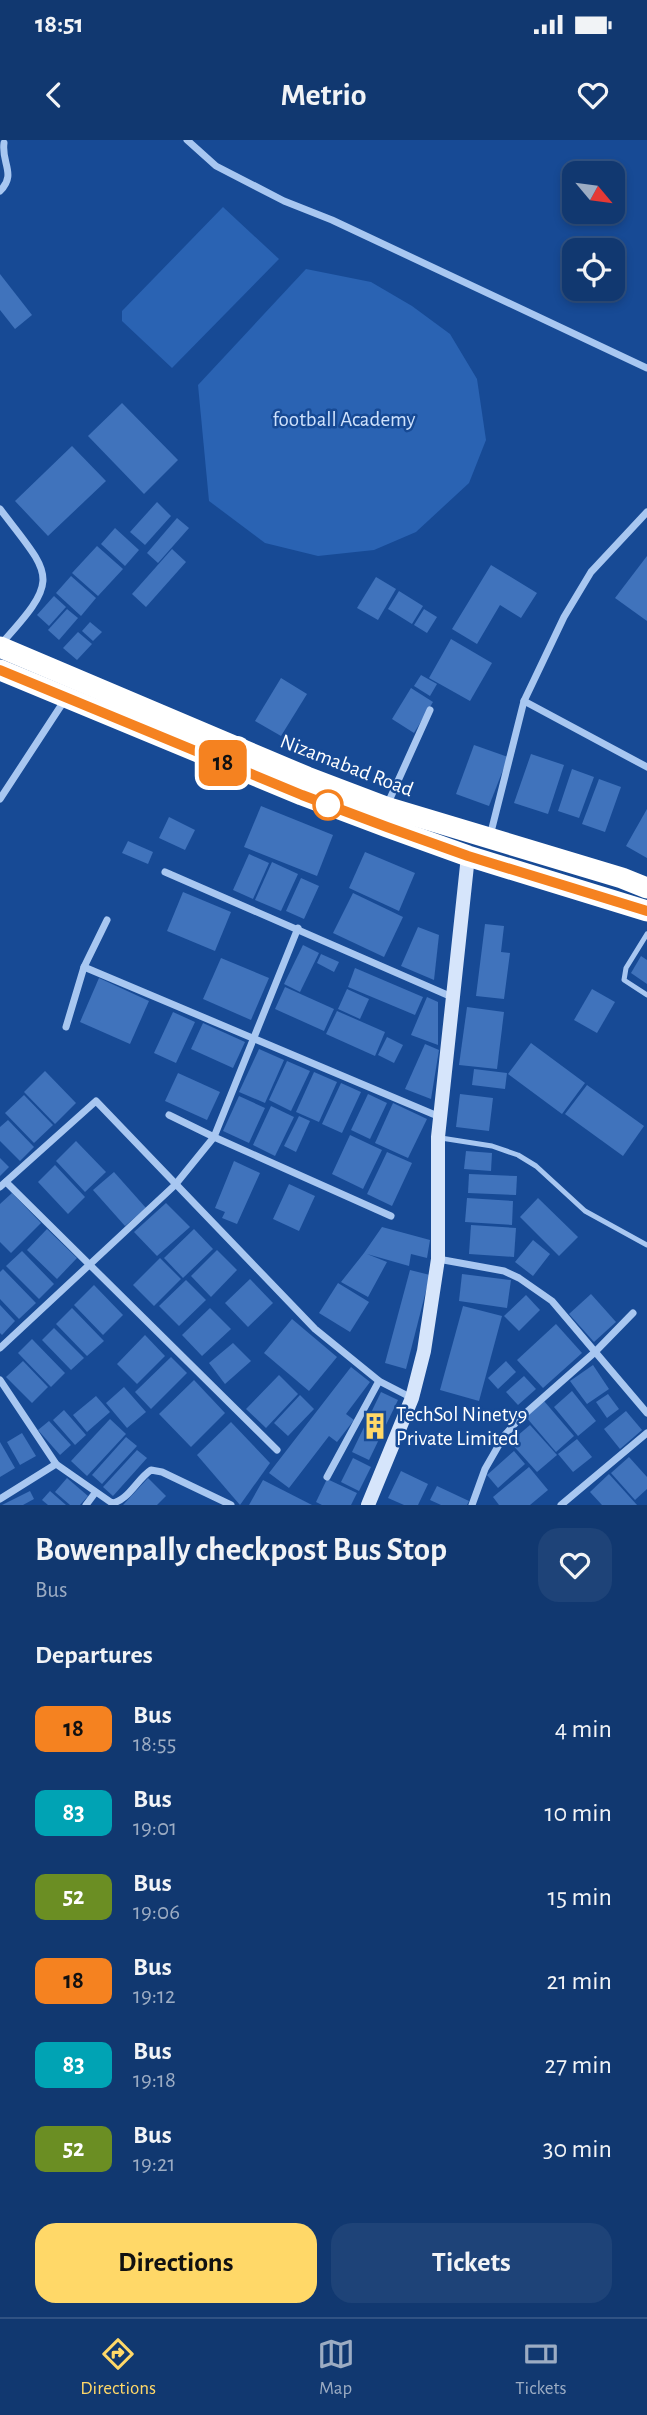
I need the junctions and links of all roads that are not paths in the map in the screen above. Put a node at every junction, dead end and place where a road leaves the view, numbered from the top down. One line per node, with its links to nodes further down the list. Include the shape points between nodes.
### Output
1 (187, 140): 4 (street, via 216,166 284,201)
2 (4, 144): 3 (street, via 9,174)
3 (0, 191)
4 (647, 368)
5 (0, 509): 7 (street, via 35,555 44,583 31,611)
6 (647, 512): 10 (street, via 591,572)
7 (0, 647): 14 (highway, Nizamabad Road)
8 (2, 674): 9 (highway, Nizamabad Road)
9 (67, 698): 13 (street); 16 (highway, Nizamabad Road, via 302,795)
10 (524, 701): 12 (street); 15 (street)
11 (430, 710): 14 (street)
12 (647, 767)
13 (0, 799)
14 (386, 807): 15 (highway, Nizamabad Road)
15 (489, 839): 18 (highway, Nizamabad Road)
16 (468, 856): 19 (highway, Nizamabad Road); 25 (street)
17 (164, 872): 21 (street)
18 (647, 888)
19 (647, 911)
20 (107, 920): 23 (street)
21 (298, 928): 25 (street); 27 (street)
22 (647, 934): 24 (lane, via 626,968 624,980)
23 (84, 967): 26 (street); 27 (street)
24 (647, 995)
25 (453, 997): 29 (street)
26 (66, 1027)
27 (254, 1037): 29 (street); 30 (street)
28 (169, 1115): 30 (street)
29 (440, 1118): 31 (street)
30 (214, 1137): 33 (street); 34 (street)
31 (438, 1137): 35 (lane, via 517,1155 536,1166 585,1211); 36 (street)
32 (3, 1185): 33 (street, via 96,1101); 37 (street)
33 (175, 1185): 37 (street); 42 (street, via 315,1329)
34 (391, 1216)
35 (647, 1245)
36 (438, 1259): 40 (street, via 519,1278 552,1301); 43 (street, via 425,1351)
37 (89, 1264): 39 (street); 46 (street)
38 (633, 1313): 40 (street)
39 (0, 1348)
40 (595, 1352): 44 (street); 54 (street, via 505,1436 485,1469)
41 (0, 1380): 47 (street)
42 (379, 1381): 43 (street); 48 (street)
43 (412, 1398): 53 (street)
44 (647, 1413)
45 (647, 1433): 55 (street)
46 (277, 1450)
47 (56, 1464): 49 (street); 50 (street)
48 (327, 1477)
49 (95, 1493): 51 (street); 52 (street, via 117,1502 151,1470)
50 (0, 1499)
51 (86, 1505)
52 (231, 1505)
53 (368, 1505)
54 (472, 1505)
55 (561, 1505)

